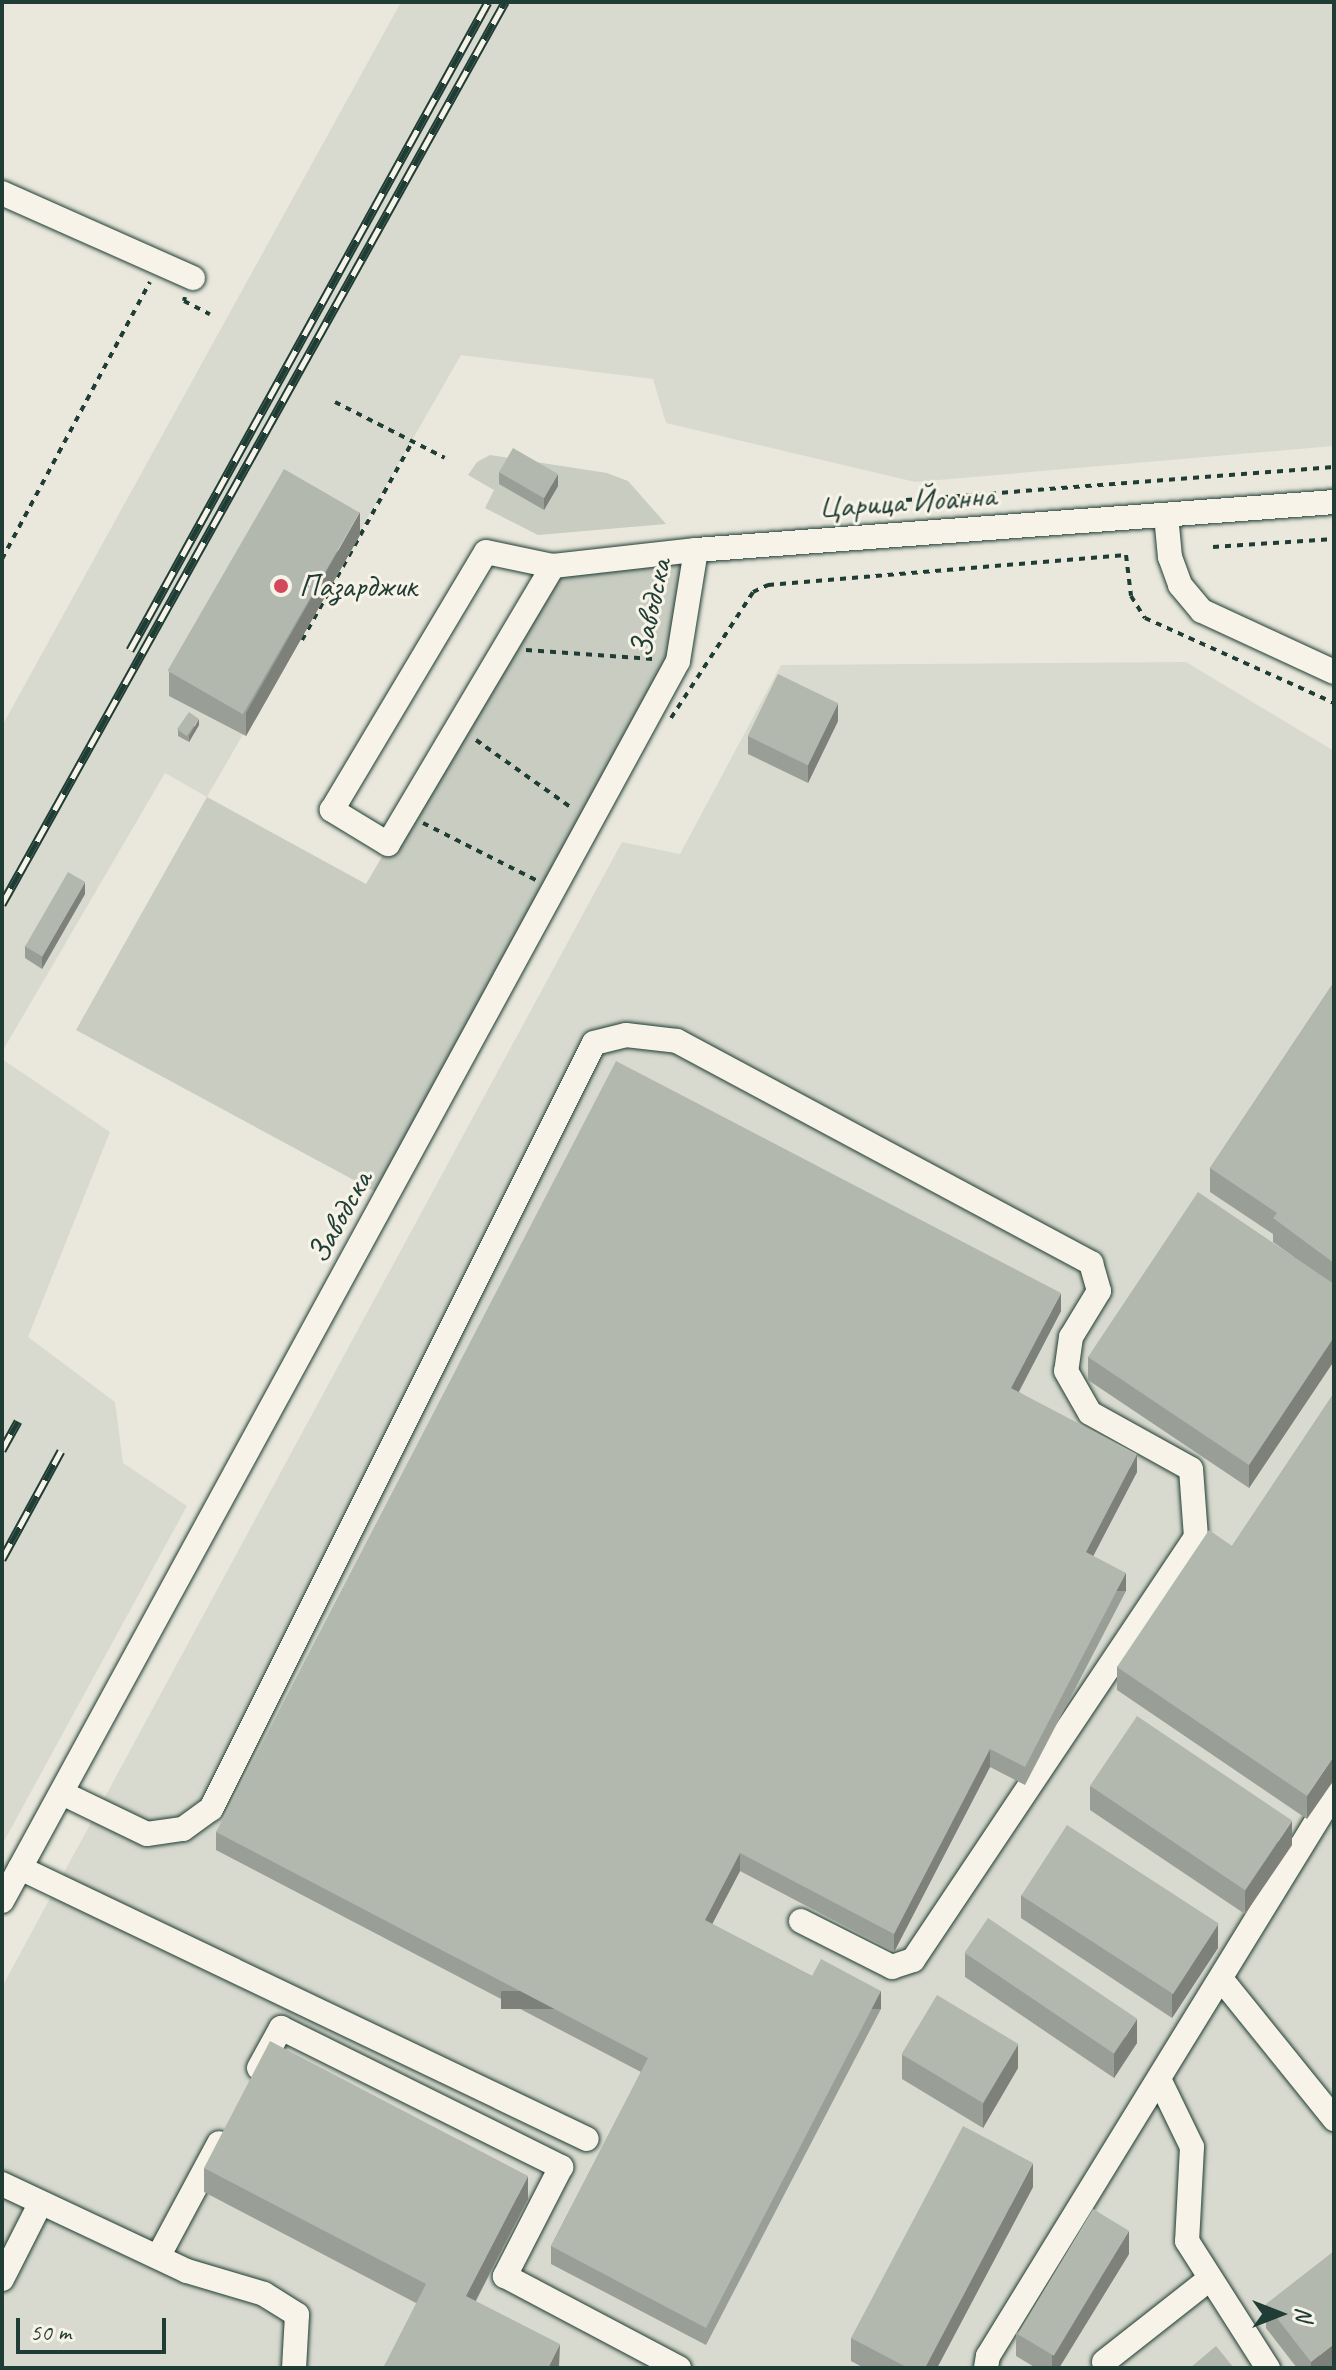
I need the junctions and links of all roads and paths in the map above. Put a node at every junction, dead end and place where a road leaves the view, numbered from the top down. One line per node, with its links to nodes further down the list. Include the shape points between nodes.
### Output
1 (2, 193): 2 (street)
2 (159, 264): 3 (street); 14 (path)
3 (193, 278)
4 (335, 402): 5 (path)
5 (412, 442): 6 (path); 16 (path)
6 (445, 458)
7 (1334, 467): 8 (path)
8 (906, 500)
9 (1334, 502): 10 (street, Царица Йоанна)
10 (1166, 515): 13 (street, Царица Йоанна); 19 (street, via 1170,557 1180,585 1202,611)
11 (1334, 539): 12 (path)
12 (1213, 547)
13 (696, 550): 15 (street, Царица Йоанна); 18 (street, Заводска)
14 (2, 559)
15 (553, 566): 17 (street); 23 (street, Царица Йоанна, via 486,552 332,810 388,844)
16 (302, 640)
17 (504, 648): 18 (path); 22 (street)
18 (678, 661): 24 (street, Заводска)
19 (1334, 672)
20 (1334, 703): 21 (path, via 1145,618 1131,596 1126,555 768,585 753,592 679,713)
21 (668, 720)
22 (457, 727): 23 (street); 24 (path)
23 (406, 815): 25 (path)
24 (590, 822): 25 (street, Заводска)
25 (554, 888): 26 (street, Заводска)
26 (62, 1793): 28 (street, Заводска); 30 (street, via 147,1834 183,1829 211,1809 594,1043 626,1035 677,1041 1091,1263 1099,1291 1071,1337 1066,1371 1090,1413 1191,1469 1196,1537 913,1960 892,1967)
27 (1334, 1793): 31 (street)
28 (20, 1868): 29 (street, Заводска); 36 (street)
29 (2, 1901)
30 (801, 1921)
31 (1222, 1980): 32 (street); 34 (street)
32 (1160, 2081): 41 (street, via 1192,2147 1187,2241); 45 (street, via 988,2356)
33 (245, 2095): 44 (street, via 281,2028 561,2167 505,2276)
34 (1334, 2119)
35 (230, 2122): 39 (street)
36 (587, 2139)
37 (2, 2184): 38 (street)
38 (40, 2204): 39 (street); 40 (street)
39 (158, 2257): 43 (street, via 264,2294 297,2315)
40 (2, 2279)
41 (1207, 2281): 42 (street); 46 (street)
42 (1104, 2362)
43 (294, 2368)
44 (679, 2368)
45 (986, 2368)
46 (1268, 2368)

